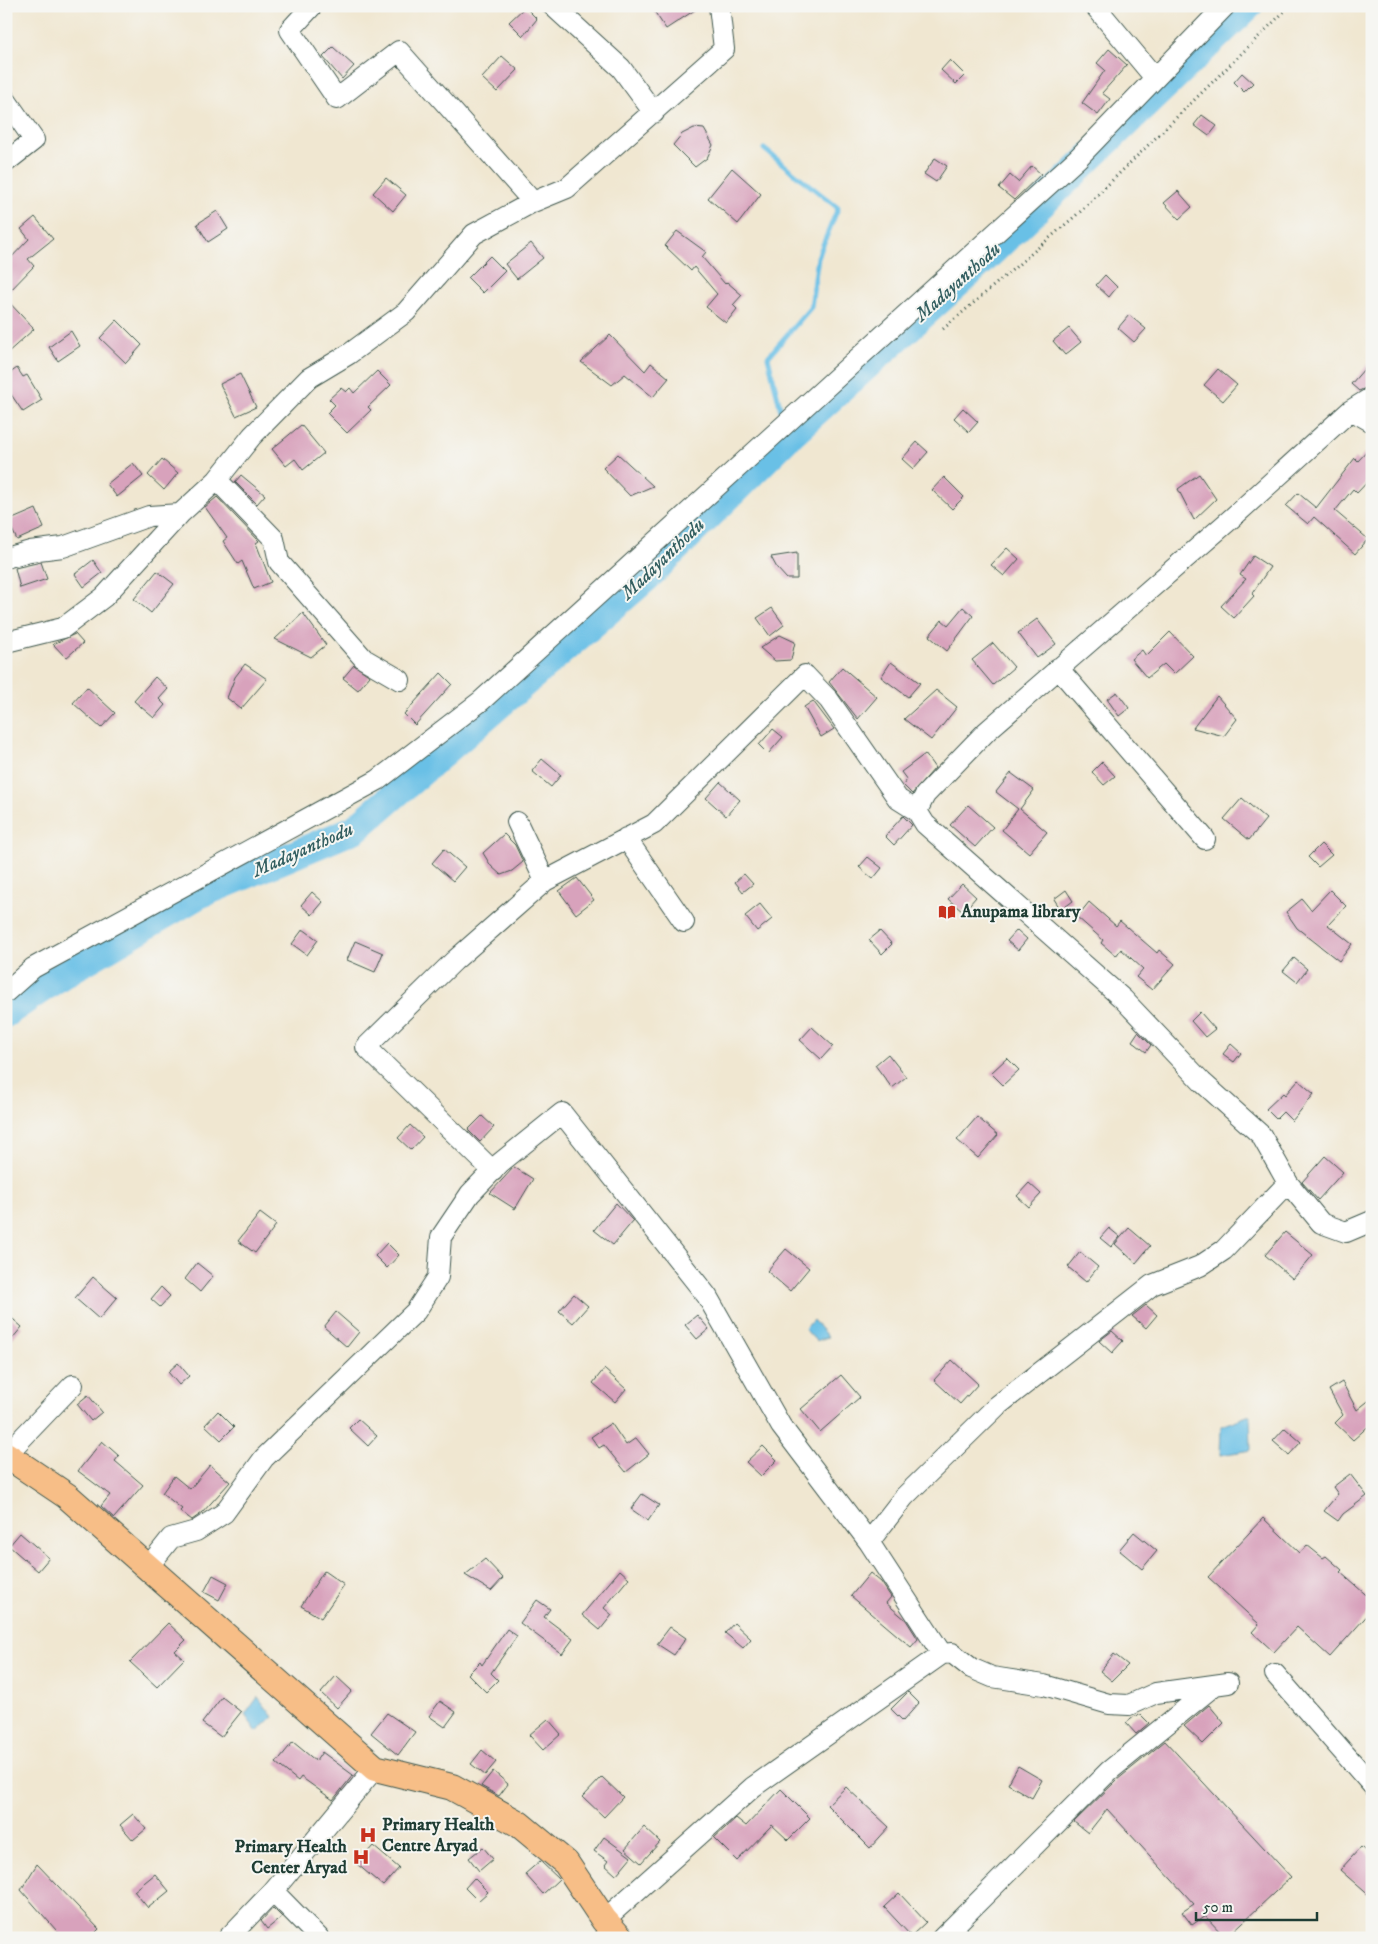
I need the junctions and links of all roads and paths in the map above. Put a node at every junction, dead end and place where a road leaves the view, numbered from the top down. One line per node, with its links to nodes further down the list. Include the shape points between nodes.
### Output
1 (312, 6): 11 (street, via 290,30 337,99 399,51)
2 (553, 6): 9 (street, via 621,68)
3 (719, 6): 9 (street, via 724,49)
4 (1095, 6): 7 (street)
5 (1225, 6): 7 (street)
6 (1290, 6): 12 (path, via 1080,212)
7 (1155, 78): 28 (street, via 1078,158 481,701 378,780 33,968)
8 (6, 100): 10 (street, via 34,140)
9 (654, 113): 11 (street, via 567,188)
10 (6, 162)
11 (534, 202): 16 (street, via 474,234 406,312 349,354 309,378 252,436)
12 (942, 329)
13 (1372, 397): 14 (street)
14 (1351, 410): 15 (street); 20 (street)
15 (1372, 422)
16 (217, 480): 17 (street); 21 (street, via 274,539 279,562 364,658)
17 (180, 514): 18 (street, via 149,516 63,547); 19 (street, via 104,596 63,628)
18 (6, 558)
19 (6, 642)
20 (1058, 668): 22 (street, via 987,731 926,796); 25 (street)
21 (400, 680)
22 (917, 811): 24 (street, via 898,799 829,700 805,675 654,824); 30 (street, via 939,837 1123,999 1202,1082 1261,1135)
23 (516, 822): 26 (street)
24 (626, 838): 26 (street); 27 (street)
25 (1205, 838)
26 (545, 881): 29 (street, via 454,961 366,1047)
27 (684, 922)
28 (6, 992)
29 (493, 1171): 34 (street, via 562,1113 707,1296 781,1426); 35 (street, via 470,1194 441,1237 438,1277 416,1311 264,1458 224,1513 196,1531 171,1538)
30 (1288, 1183): 31 (street, via 1321,1223 1346,1232); 34 (street, via 1224,1250 1200,1266 1152,1285 997,1406 904,1497)
31 (1372, 1220)
32 (73, 1385): 33 (street)
33 (6, 1455): 35 (main road, via 67,1496)
34 (869, 1542): 36 (street)
35 (148, 1567): 38 (main road)
36 (942, 1654): 41 (street, via 753,1787); 44 (street, via 952,1653 971,1668 992,1676 1044,1684 1109,1704 1128,1705 1156,1693 1222,1684 1109,1771)
37 (1275, 1674): 39 (street)
38 (375, 1768): 40 (street); 41 (main road, via 452,1787 519,1824 566,1863)
39 (1372, 1785)
40 (273, 1890): 42 (street); 43 (street)
41 (612, 1929)
42 (228, 1938)
43 (319, 1938)
44 (942, 1938)

